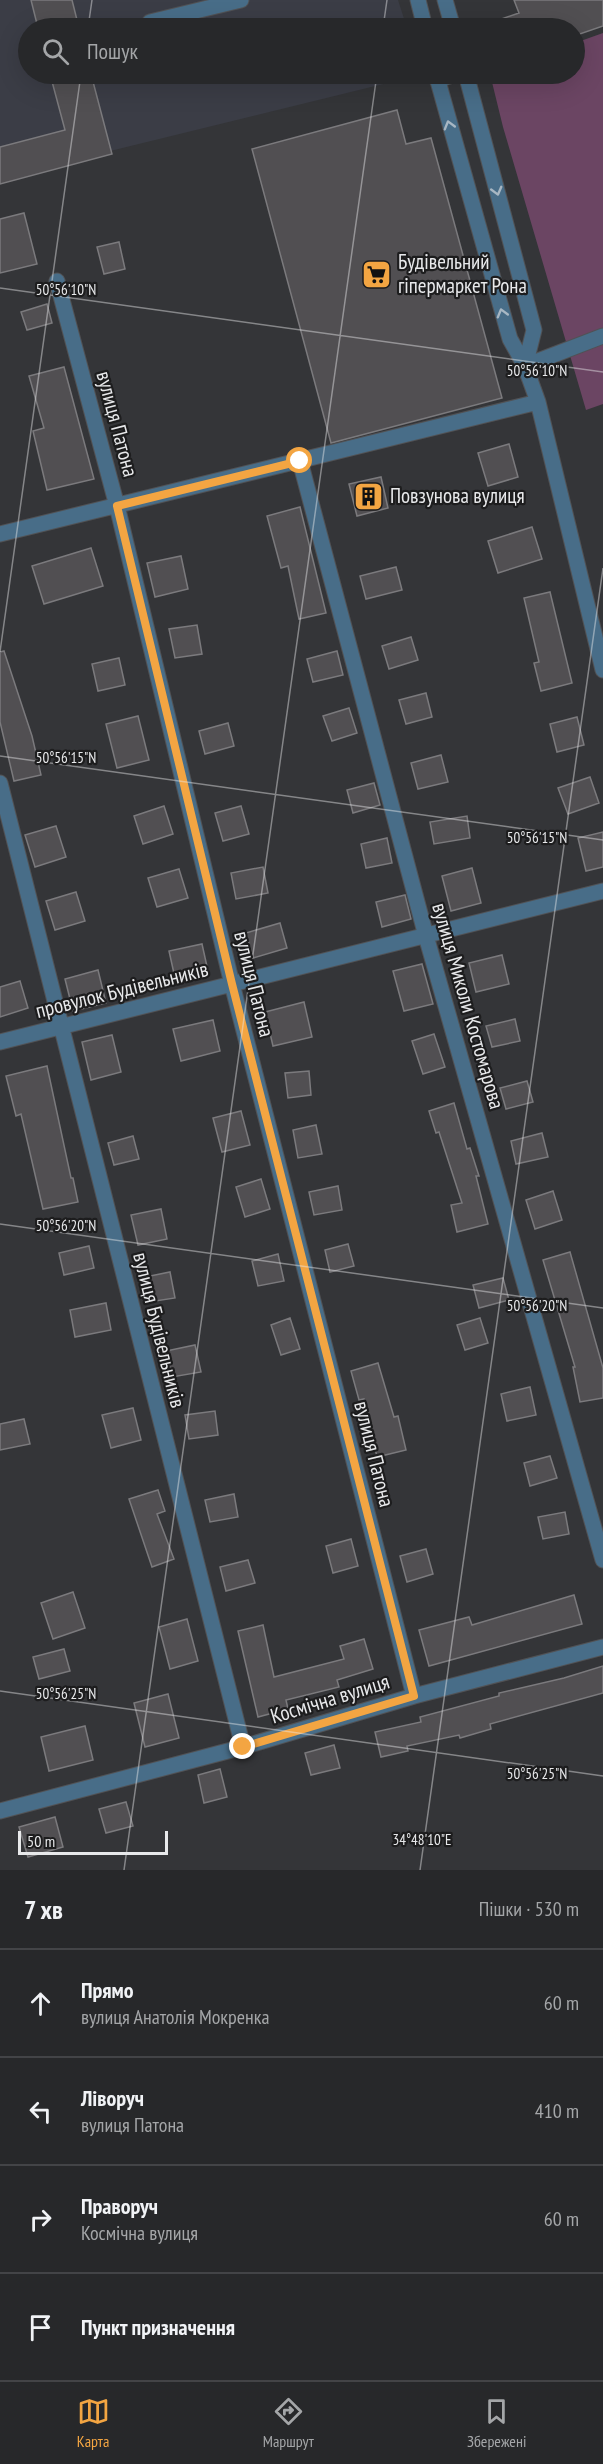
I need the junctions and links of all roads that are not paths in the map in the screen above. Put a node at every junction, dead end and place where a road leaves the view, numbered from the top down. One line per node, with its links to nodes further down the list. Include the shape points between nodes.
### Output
1 (241, 0): 4 (street)
2 (418, 0): 5 (street)
3 (445, 0): 6 (street)
4 (167, 18)
5 (422, 18)
6 (450, 18)
7 (438, 84): 11 (street, one-way to 7, via 510,339)
8 (469, 84): 11 (street, one-way to 11, via 534,330)
9 (57, 280): 14 (street, вулиця Патона)
10 (603, 336): 11 (street)
11 (525, 366): 12 (street)
12 (538, 402): 13 (street); 16 (street)
13 (300, 461): 14 (street); 19 (street, вулиця Миколи Костомарова)
14 (117, 506): 15 (street); 20 (street, вулиця Патона)
15 (0, 534)
16 (603, 670)
17 (0, 783): 21 (street, вулиця Будівельників)
18 (603, 891): 19 (street, провулок Будівельників)
19 (426, 936): 20 (street, провулок Будівельників); 23 (street, вулиця Миколи Костомарова)
20 (232, 984): 21 (street, провулок Будівельників); 25 (street, вулиця Патона)
21 (60, 1027): 22 (street, провулок Будівельників); 26 (street, вулиця Будівельників)
22 (0, 1042)
23 (603, 1560)
24 (603, 1647): 25 (street, Космічна вулиця)
25 (414, 1696): 26 (street, Космічна вулиця)
26 (243, 1747): 27 (street, Космічна вулиця)
27 (0, 1811)

